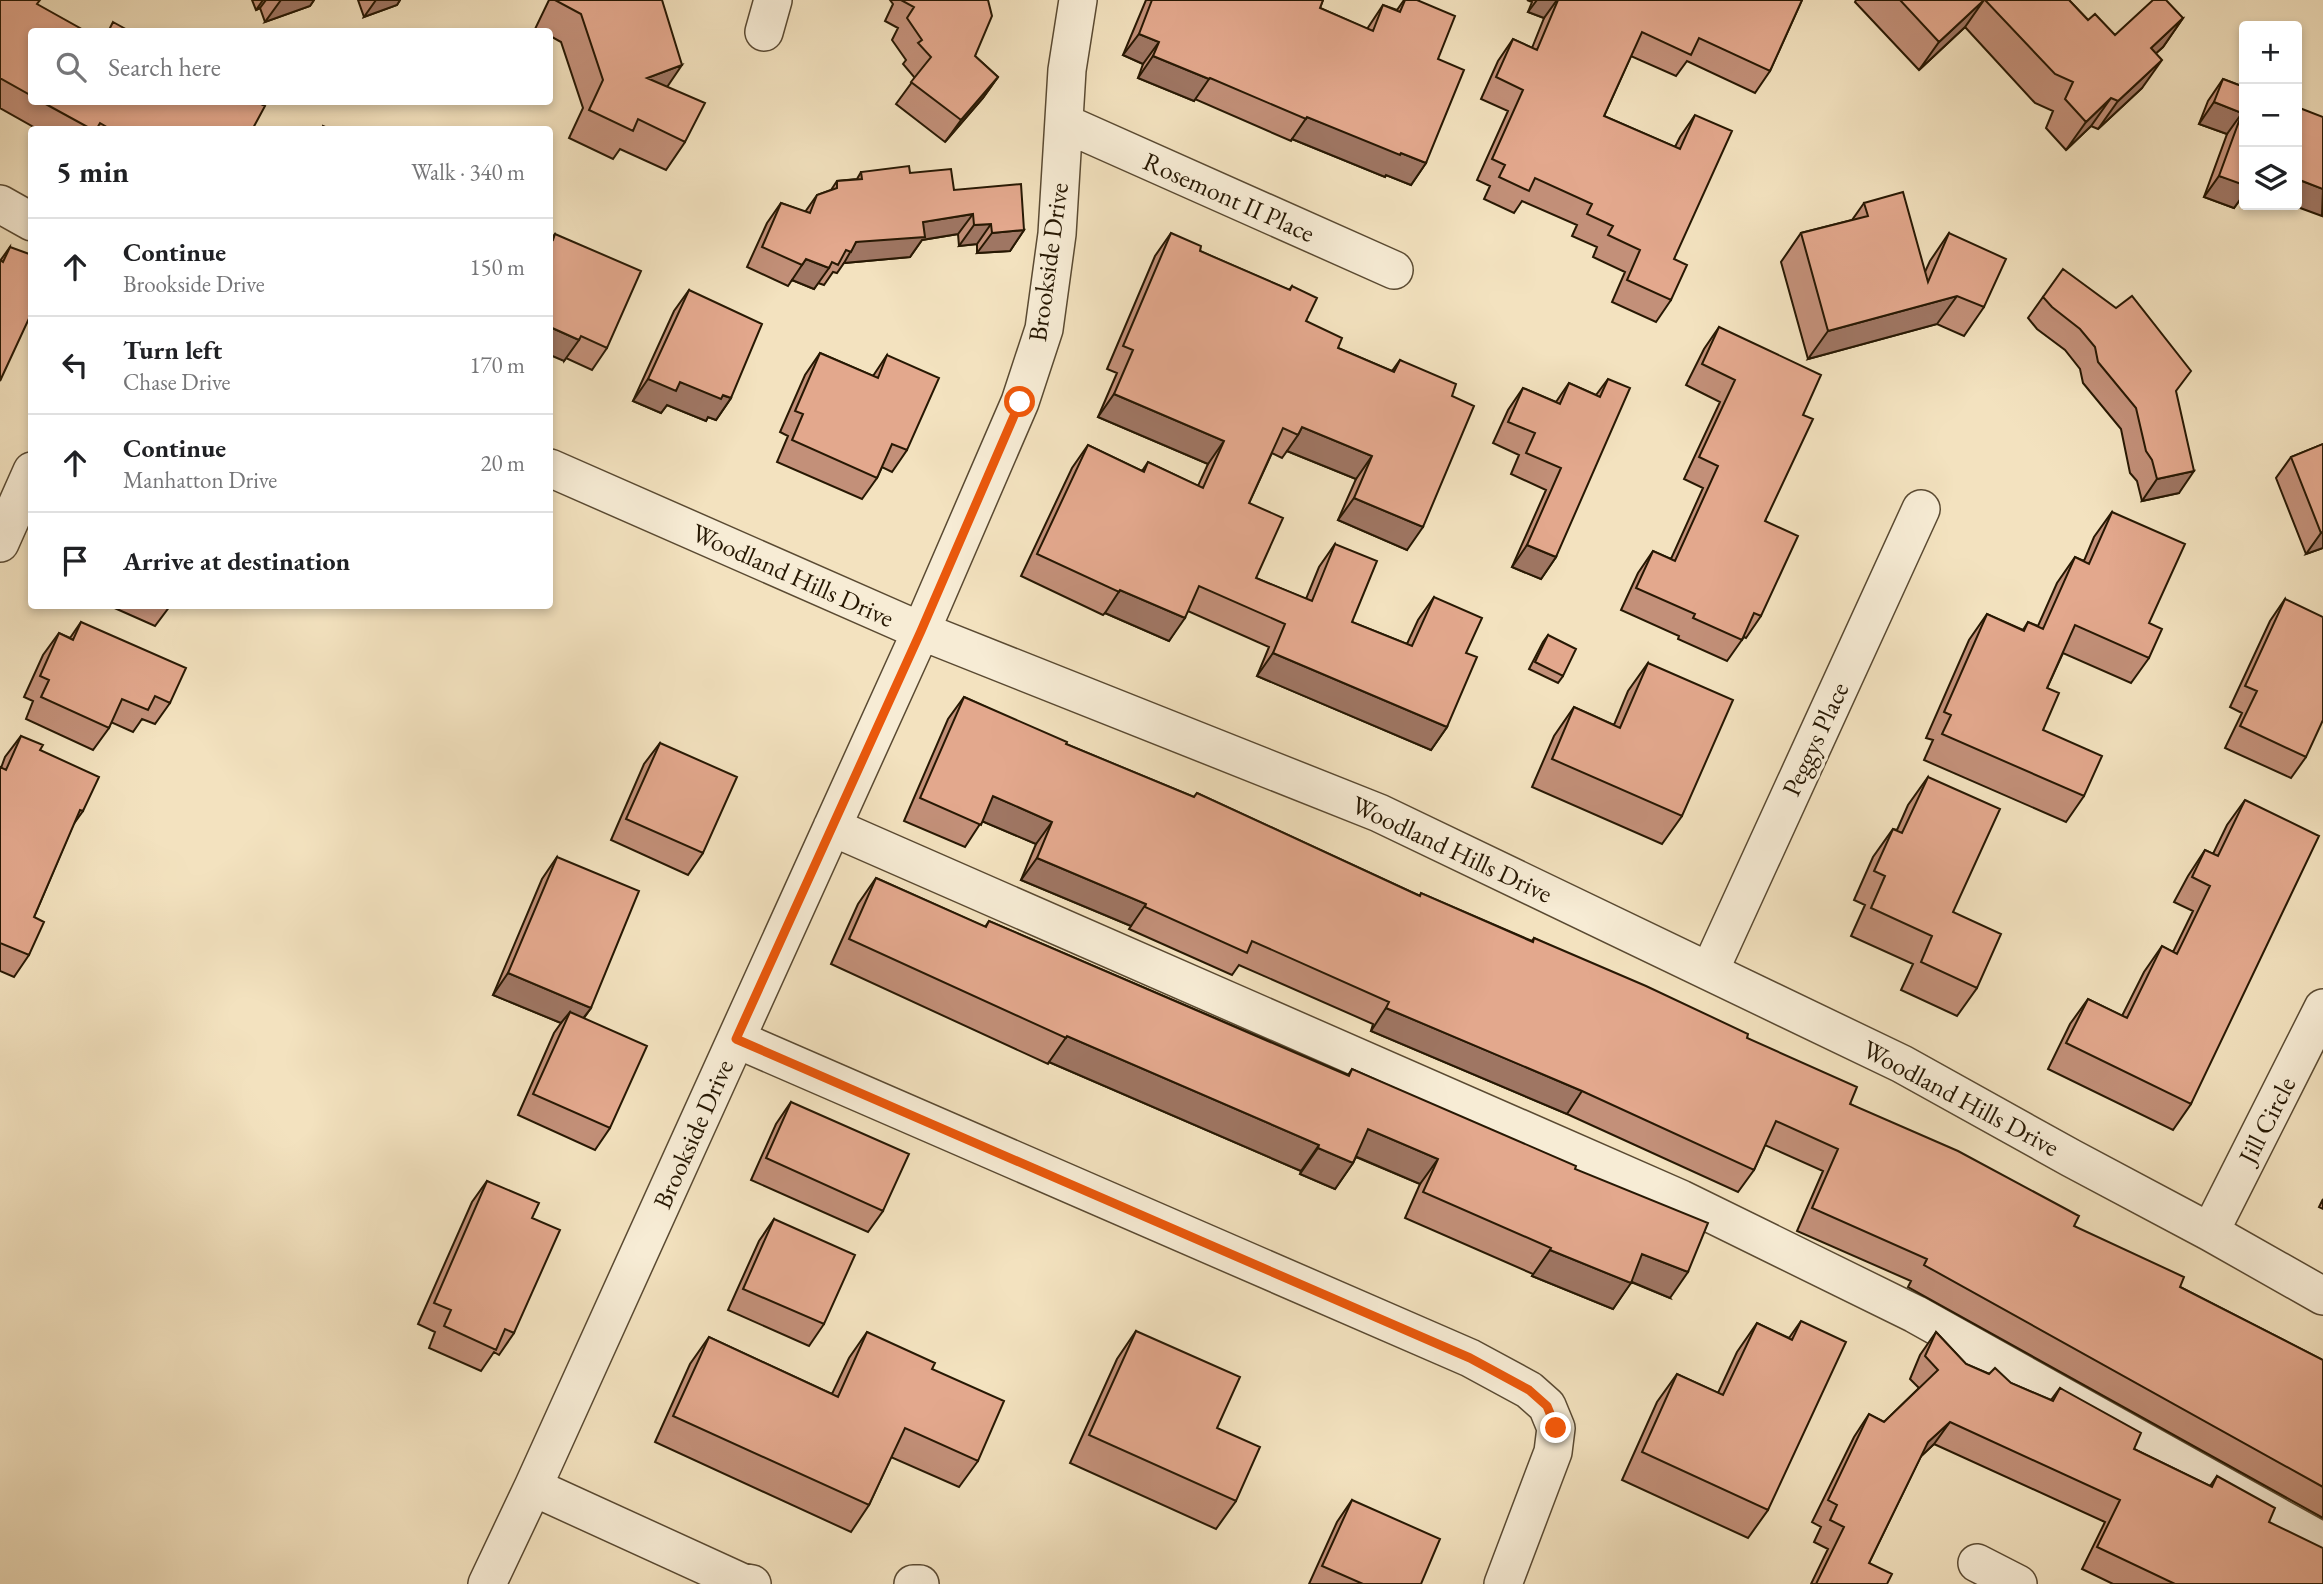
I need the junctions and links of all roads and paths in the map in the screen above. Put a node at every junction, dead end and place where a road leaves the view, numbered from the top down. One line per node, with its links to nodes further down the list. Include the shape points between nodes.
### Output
1 (1078, 0): 2 (street, Brookside Drive)
2 (1064, 123): 5 (street, Rosemont II Place); 10 (street, Brookside Drive, via 1057,234 1044,329 1020,402)
3 (0, 204): 4 (street)
4 (28, 220)
5 (1394, 271)
6 (553, 469): 10 (street, Woodland Hills Drive)
7 (28, 480): 9 (street)
8 (1921, 509): 12 (street, Peggys Place)
9 (0, 543)
10 (921, 631): 11 (street, Brookside Drive); 12 (street, Woodland Hills Drive, via 1379,813)
11 (832, 827): 14 (street, Brookside Drive); 18 (street, via 1681,1199 1915,1314)
12 (1710, 970): 15 (street, Woodland Hills Drive, via 1902,1064)
13 (2323, 1009): 15 (street, Jill Circle)
14 (736, 1039): 17 (street, Brookside Drive); 20 (street, via 1470,1358 1529,1390 1547,1406 1556,1428 1553,1452)
15 (2210, 1232): 16 (street, Woodland Hills Drive)
16 (2323, 1296)
17 (533, 1487): 21 (street, Brookside Drive); 22 (street)
18 (2323, 1542)
19 (1977, 1563): 25 (street)
20 (1514, 1580)
21 (487, 1584)
22 (752, 1584)
23 (913, 1584): 24 (street)
24 (920, 1584)
25 (2018, 1584)

